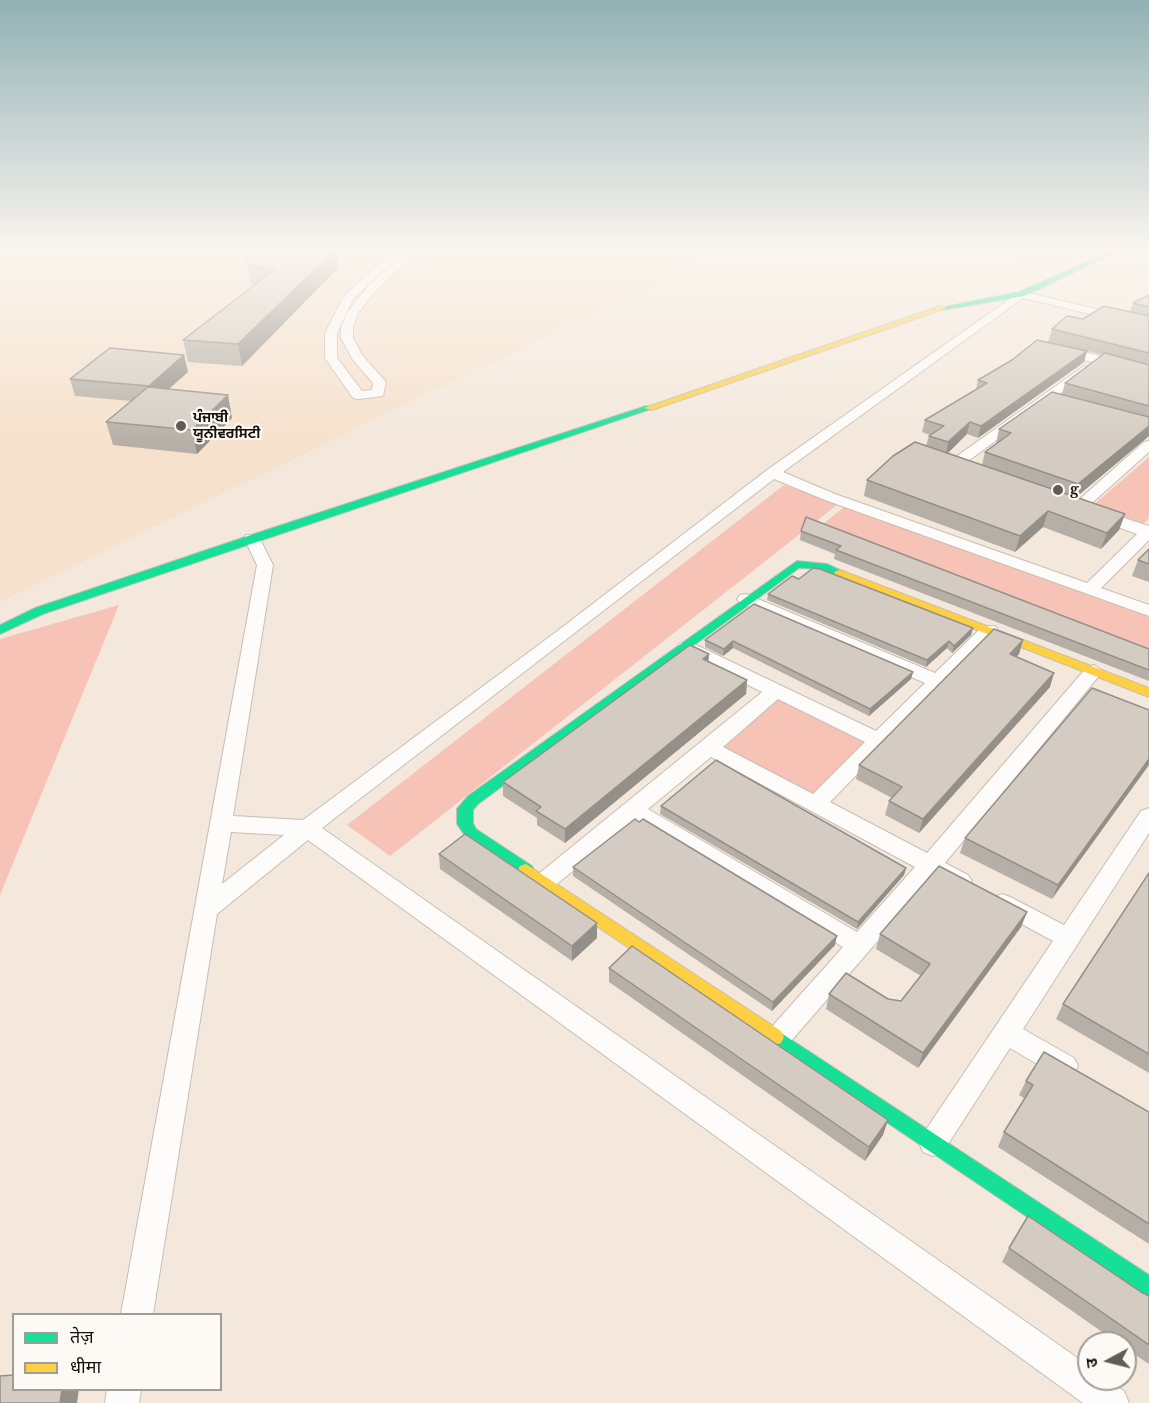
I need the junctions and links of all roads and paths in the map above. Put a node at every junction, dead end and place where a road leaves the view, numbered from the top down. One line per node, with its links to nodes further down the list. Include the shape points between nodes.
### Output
1 (339, 315): 2 (street, via 330,333 331,358 358,395 378,393 380,382 357,357 347,338)
2 (352, 315)
3 (939, 315): 16 (street)
4 (991, 315): 14 (street)
5 (1110, 315): 6 (street)
6 (1149, 325)
7 (1054, 348): 8 (street)
8 (1099, 360): 9 (street); 10 (street)
9 (1149, 373)
10 (1046, 398): 11 (street); 13 (street, via 950,462)
11 (1069, 405)
12 (1149, 445): 15 (street, via 1072,506)
13 (978, 472)
14 (772, 473): 17 (street); 33 (street)
15 (1148, 531): 17 (street)
16 (255, 543): 21 (street, via 44,622); 32 (street, via 265,565)
17 (1090, 590): 19 (street)
18 (746, 599): 20 (street, via 790,567 809,563); 22 (street); 24 (street)
19 (1149, 611)
20 (989, 630): 23 (street); 24 (street)
21 (0, 631)
22 (683, 646): 25 (street); 35 (street, via 472,800 465,809 465,824 471,833)
23 (1094, 671): 26 (street); 34 (street)
24 (938, 681): 27 (street)
25 (776, 691): 27 (street); 28 (street)
26 (1149, 693)
27 (878, 740): 29 (street)
28 (709, 748): 29 (street); 30 (street)
29 (815, 804): 34 (street)
30 (633, 810): 35 (street); 38 (street)
31 (1149, 816): 37 (street)
32 (219, 823): 33 (street); 36 (street)
33 (308, 828): 36 (street); 45 (street)
34 (930, 865): 37 (street); 38 (street)
35 (544, 882): 40 (street)
36 (206, 909): 44 (street)
37 (1068, 938): 39 (street)
38 (859, 945): 40 (street)
39 (1006, 1032): 41 (street); 42 (street)
40 (777, 1039): 42 (street)
41 (1088, 1080)
42 (933, 1143): 43 (street)
43 (1149, 1288)
44 (137, 1313)
45 (1112, 1403)

